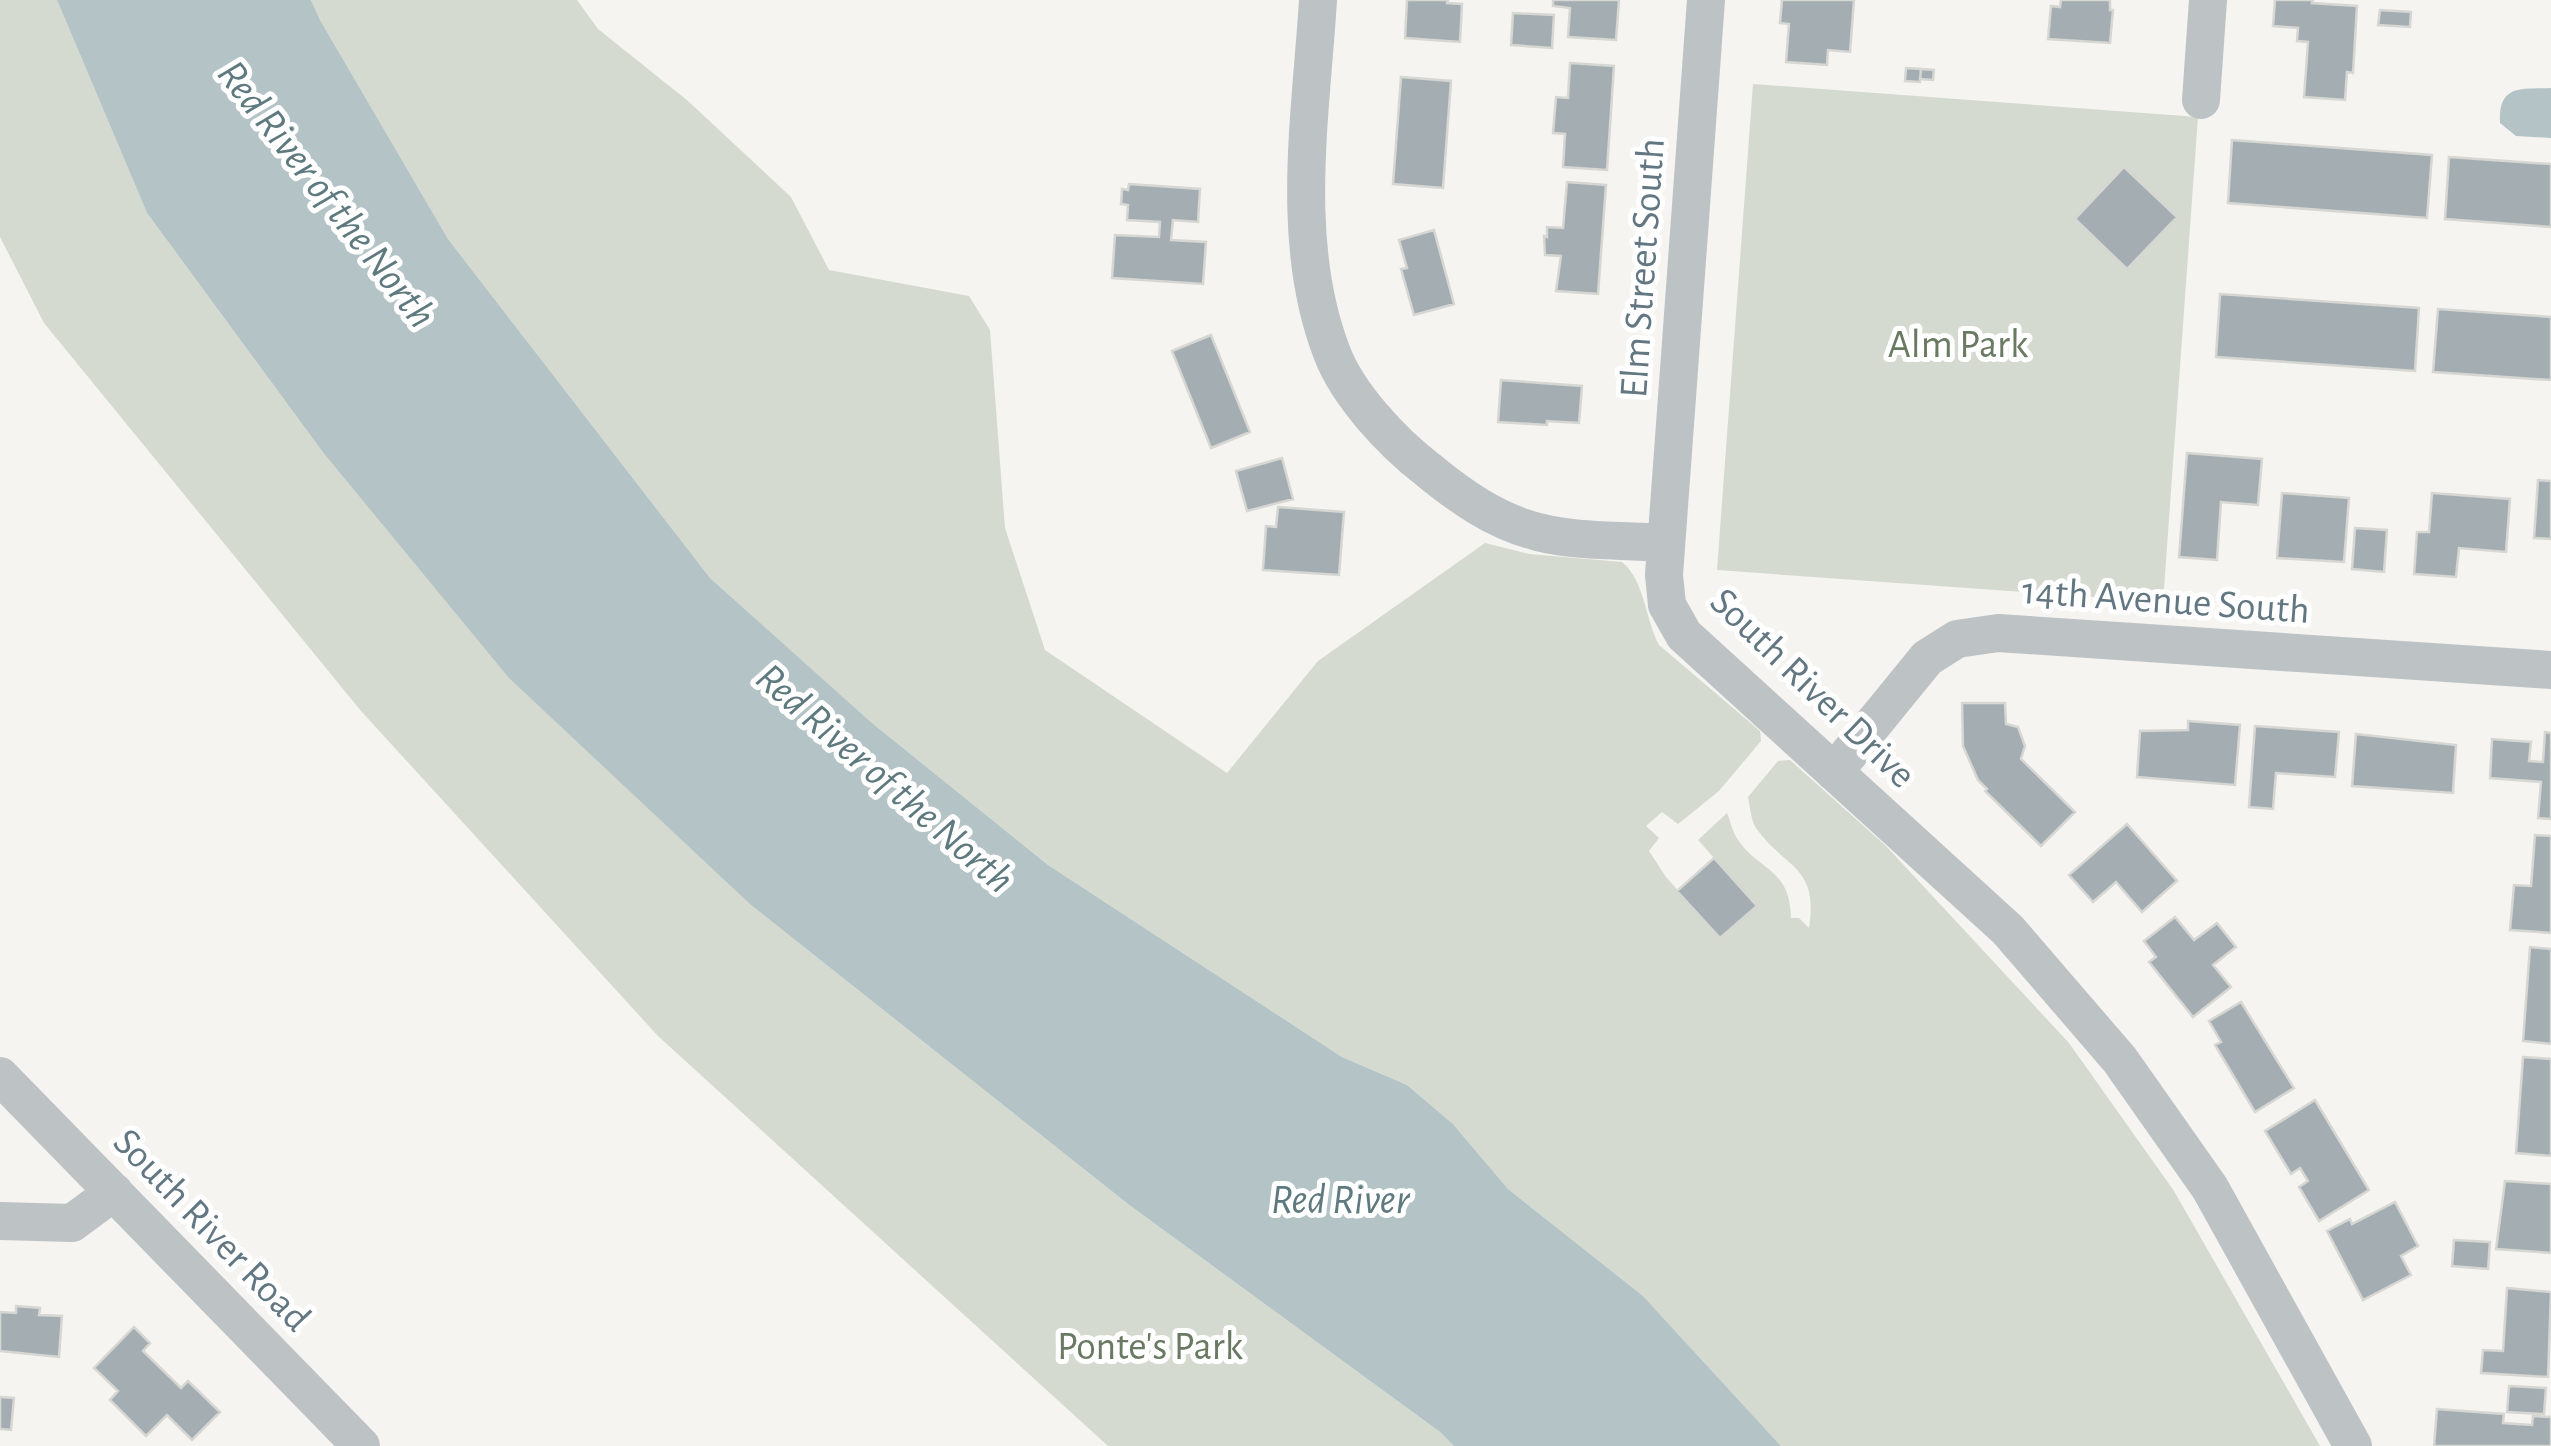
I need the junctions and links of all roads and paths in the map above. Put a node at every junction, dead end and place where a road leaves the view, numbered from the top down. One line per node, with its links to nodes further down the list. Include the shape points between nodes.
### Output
1 (1318, 0): 5 (street, via 1306,200 1311,273 1332,355 1362,404 1404,451 1493,517 1540,533)
2 (1706, 0): 5 (street, Elm Street South)
3 (2208, 0): 4 (street)
4 (2201, 100)
5 (1666, 543): 7 (street, South River Drive, via 1667,605 1684,635)
6 (2551, 670): 7 (street, 14th Avenue South, via 1998,633 1958,640 1926,658)
7 (1834, 772): 12 (street, South River Drive, via 2008,930 2120,1060 2210,1188)
8 (0, 1076): 9 (street, South River Road)
9 (114, 1192): 10 (street, via 72,1223); 11 (street, South River Road)
10 (0, 1221)
11 (361, 1446)
12 (2353, 1446)

